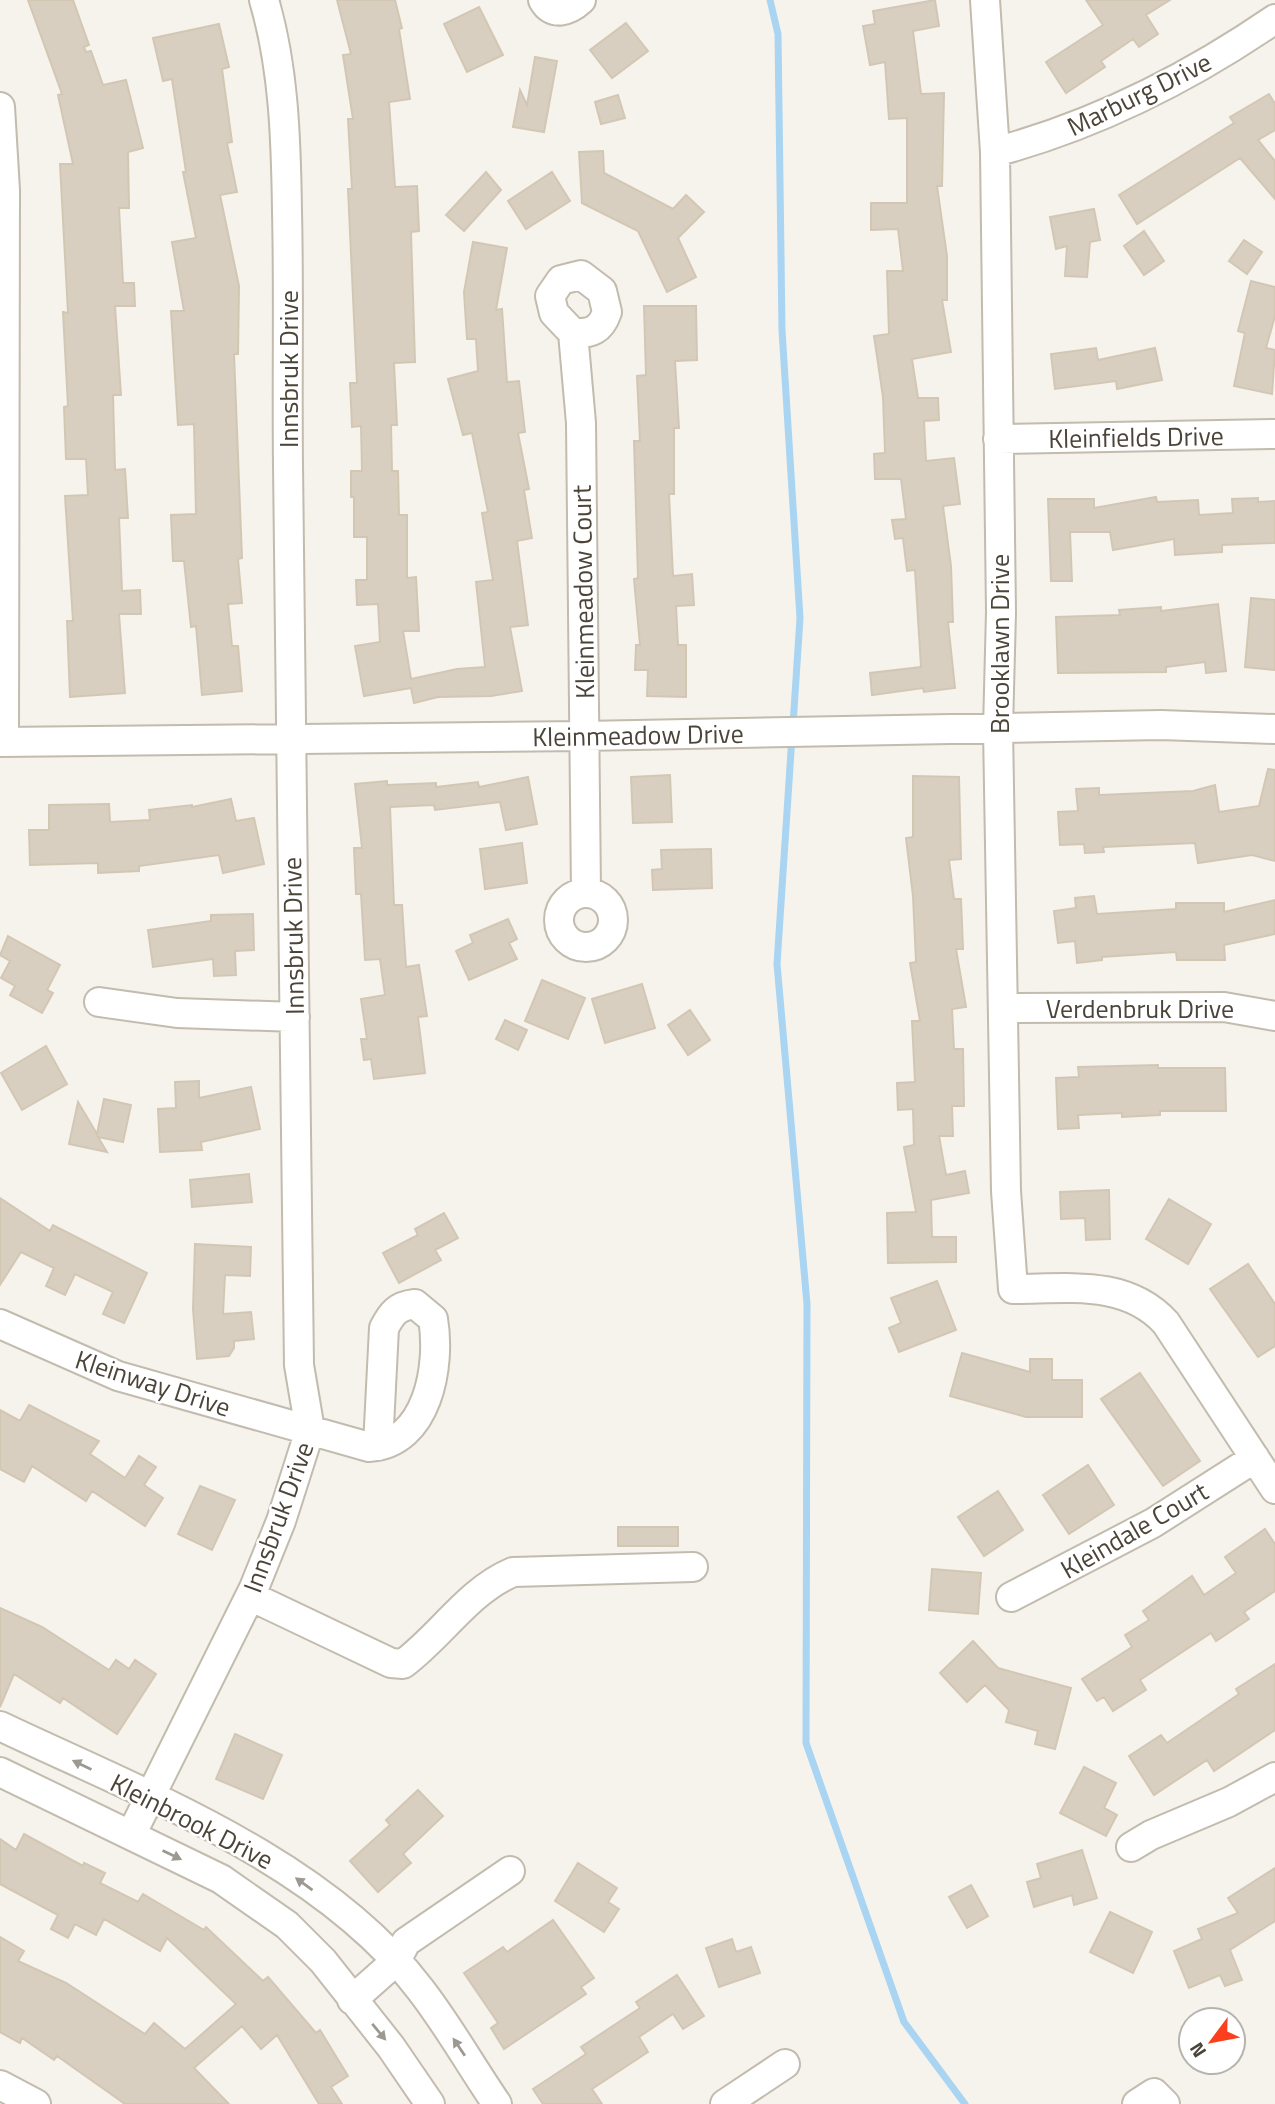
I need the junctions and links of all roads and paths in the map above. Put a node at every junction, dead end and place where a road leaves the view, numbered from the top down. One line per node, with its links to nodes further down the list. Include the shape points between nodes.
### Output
1 (264, 0): 14 (street, Innsbruk Drive, via 281,86 286,177 292,624)
2 (543, 0): 3 (street, via 558,12)
3 (581, 0)
4 (985, 0): 7 (street, Brooklawn Drive)
5 (1275, 19): 7 (street, Marburg Drive, via 1135,101 1074,128)
6 (0, 107): 15 (street, via 5,204)
7 (995, 152): 10 (street, Brooklawn Drive)
8 (573, 333): 13 (street, Kleinmeadow Court, via 581,423)
9 (1275, 434): 10 (street, Kleinfields Drive)
10 (998, 439): 11 (street, Brooklawn Drive)
11 (998, 729): 12 (street, Kleinmeadow Drive, via 1161,724); 13 (street, Kleinmeadow Drive); 18 (street, Brooklawn Drive)
12 (1275, 729)
13 (584, 736): 14 (street, Kleinmeadow Drive); 16 (street, Kleinmeadow Court)
14 (289, 740): 15 (street, Kleinmeadow Drive); 20 (street, Innsbruk Drive)
15 (2, 742)
16 (586, 893)
17 (99, 1002): 20 (street, via 177,1013)
18 (1004, 1008): 19 (street, Verdenbruk Drive, via 1224,1007); 24 (street, Brooklawn Drive, via 1006,1191 1013,1289 1117,1292 1153,1308)
19 (1275, 1016)
20 (295, 1017): 22 (street, Innsbruk Drive, via 299,1365)
21 (0, 1324): 22 (street, Kleinway Drive, via 118,1376)
22 (310, 1430): 23 (street, Kleinway Drive); 27 (street, Innsbruk Drive, via 281,1521)
23 (378, 1446)
24 (1255, 1458): 25 (street); 28 (street, Kleindale Court, via 1153,1523)
25 (1275, 1489)
26 (693, 1567): 27 (street, via 513,1572 467,1602 423,1650 403,1664)
27 (250, 1596): 32 (street, Innsbruk Drive)
28 (1011, 1597)
29 (0, 1726): 32 (street, Kleinbrook Drive, one-way to 29)
30 (0, 1772): 33 (street, Kleinbrook Drive)
31 (1275, 1777): 34 (street)
32 (150, 1798): 33 (street, Innsbruk Drive); 36 (street, Kleinbrook Drive, one-way to 32, via 355,1922 278,1865 242,1842)
33 (131, 1835): 37 (street, Kleinbrook Drive, one-way to 37, via 221,1879 265,1908 323,1961)
34 (1130, 1846)
35 (510, 1871): 36 (street, via 405,1942)
36 (396, 1961): 37 (street); 42 (street, Kleinbrook Drive, one-way to 36, via 420,1988)
37 (352, 2000): 41 (street, Kleinbrook Drive, one-way to 41)
38 (785, 2064): 43 (street)
39 (0, 2085): 40 (street)
40 (36, 2104)
41 (430, 2104)
42 (497, 2104)
43 (725, 2104)
44 (1137, 2104): 45 (street, via 1154,2093)
45 (1165, 2104)

